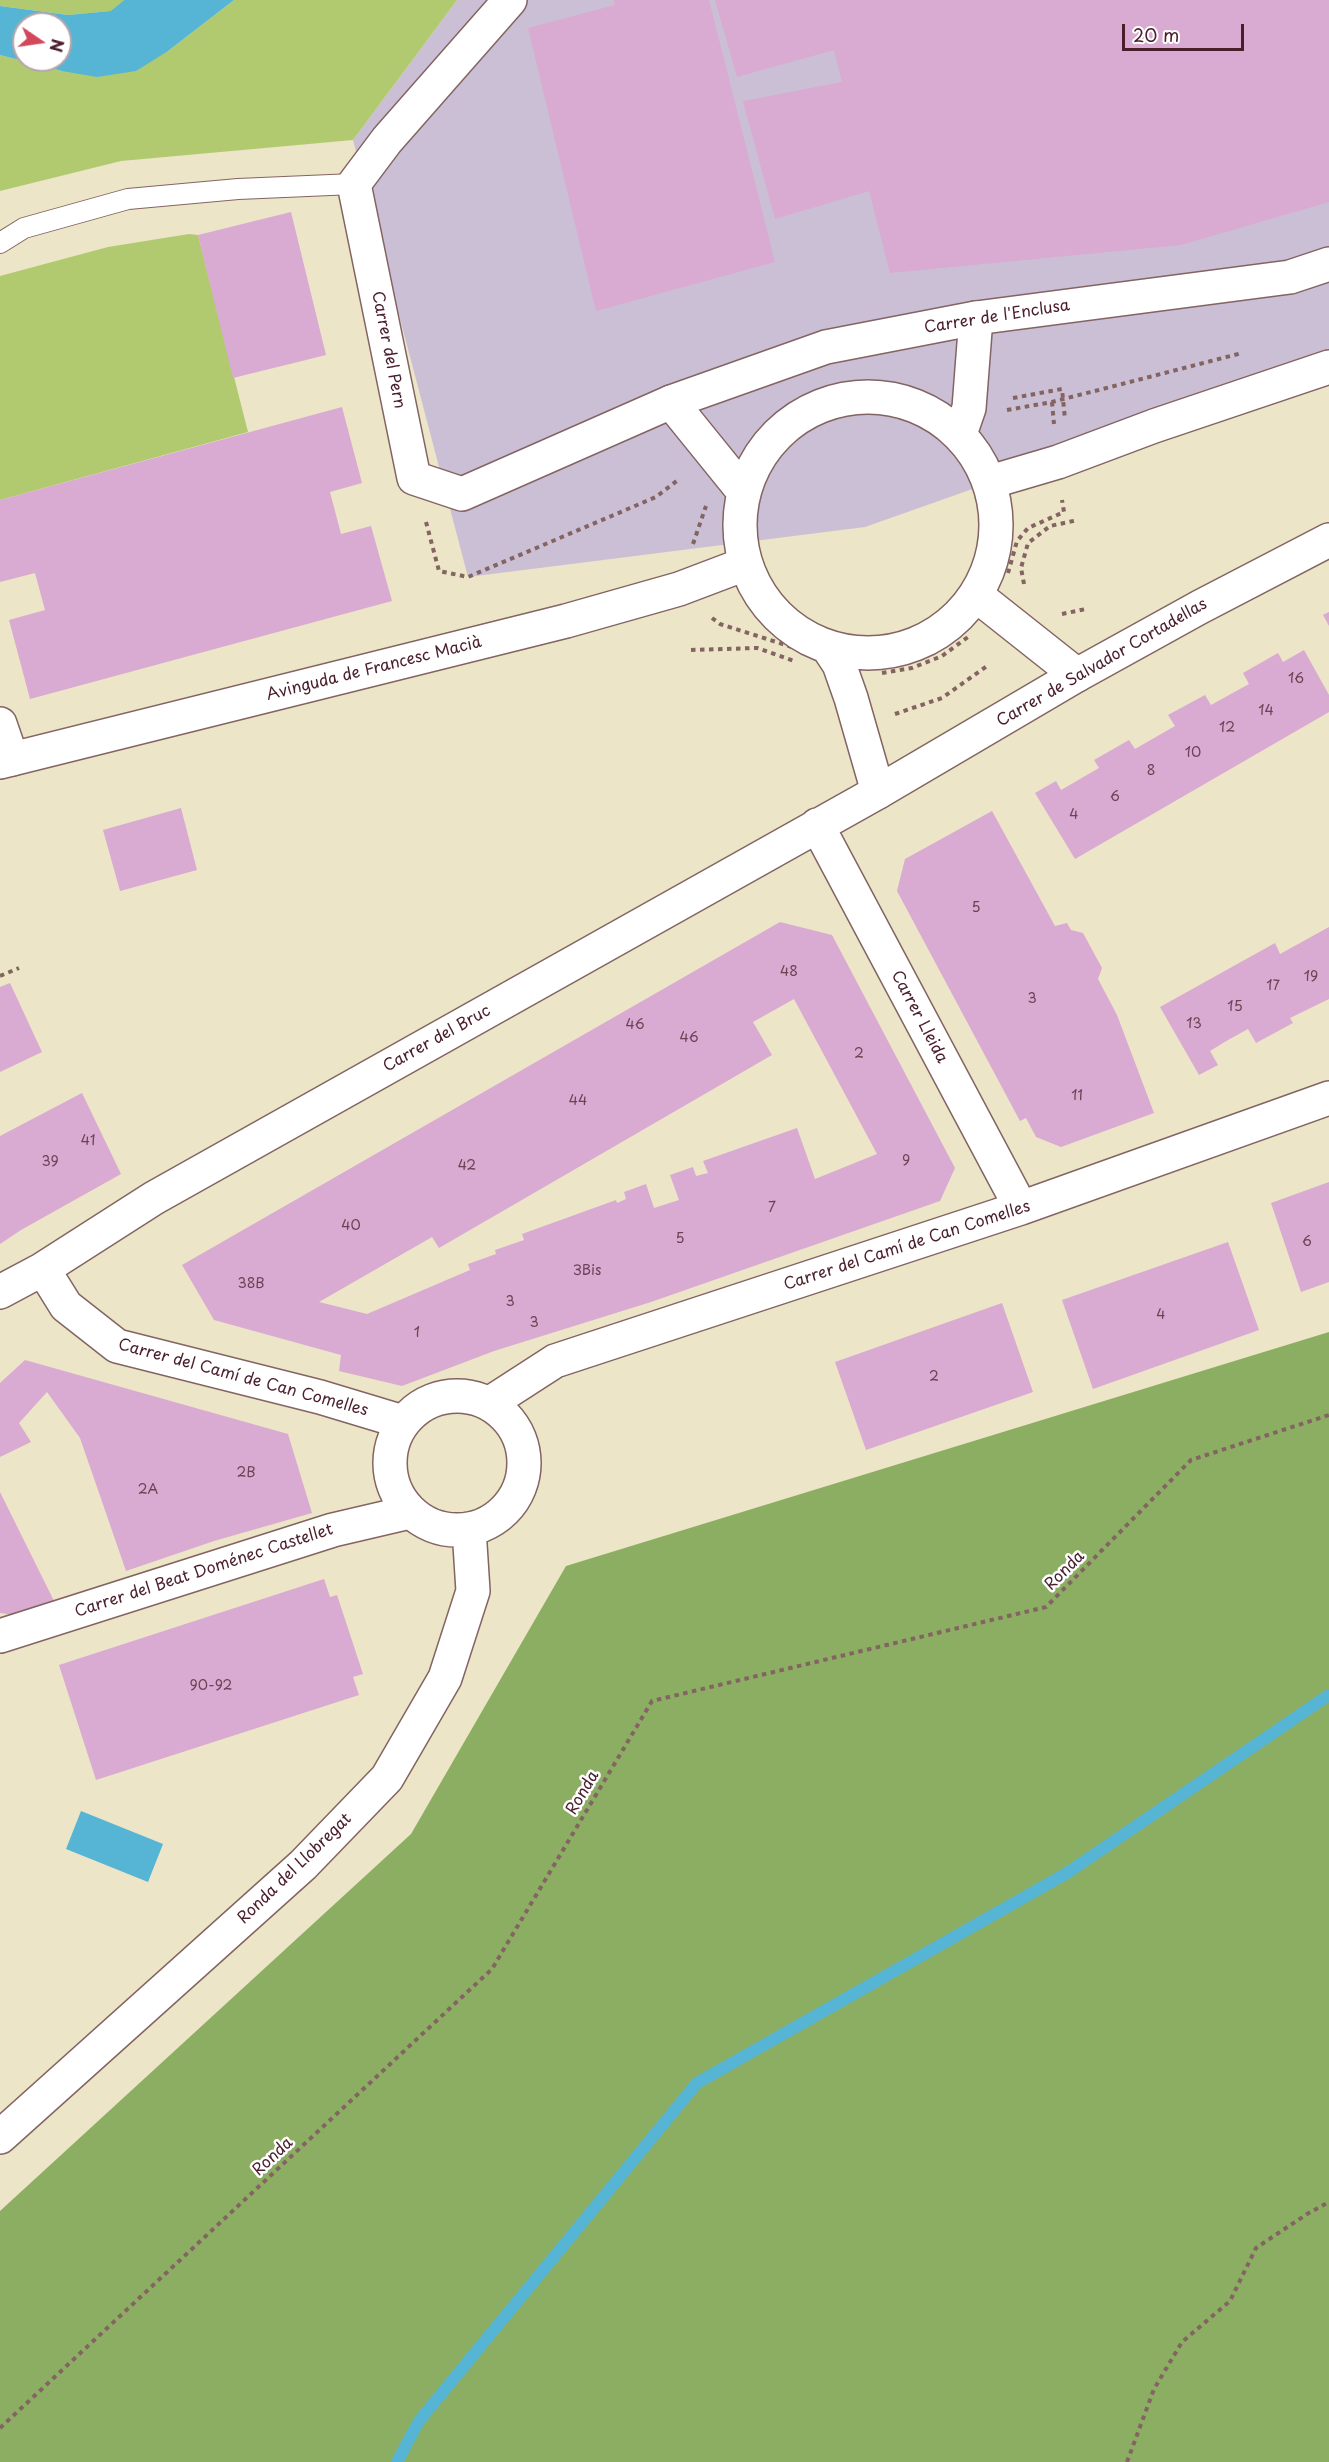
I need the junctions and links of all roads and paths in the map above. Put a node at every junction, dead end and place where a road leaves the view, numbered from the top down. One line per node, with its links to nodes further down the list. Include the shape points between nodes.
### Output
1 (510, 0): 2 (street, via 387,140)
2 (354, 184): 3 (lane, via 128,199 24,228); 12 (street, Carrer del Pern)
3 (0, 243)
4 (1329, 264): 5 (street, Carrer de l'Enclusa, via 1290,277)
5 (976, 318): 10 (street, Carrer de l'Enclusa, via 826,347); 11 (street)
6 (1247, 352): 11 (path)
7 (1329, 367): 15 (street)
8 (1062, 389): 9 (path)
9 (1012, 398)
10 (671, 402): 12 (street, via 462,494); 14 (street)
11 (964, 422): 14 (street, via 893,398 854,397 817,406 785,427); 14 (path, via 945,405 913,390 877,382 812,394 763,428 742,460); 15 (street)
12 (414, 478): 13 (path, via 439,571 468,577 656,497)
13 (678, 480)
14 (737, 482): 19 (street); 21 (path, via 721,478 704,510)
15 (990, 482): 22 (street, via 997,521)
16 (1064, 512): 22 (path, via 1028,528 1017,541 1006,580)
17 (1078, 520): 20 (path, via 1050,526 1028,543 1021,568)
18 (1329, 540): 29 (street, Carrer de Salvador Cortadellas)
19 (745, 564): 21 (street, Avinguda de Francesc Macià); 26 (street, via 763,601 792,630)
20 (1024, 586)
21 (679, 589): 26 (path, via 720,624); 32 (street, Avinguda de Francesc Macià, via 544,627)
22 (983, 601): 26 (street, via 927,640 896,652); 26 (path, via 969,637 942,656 912,668 884,673); 29 (street)
23 (1086, 609): 24 (path)
24 (1057, 614)
25 (691, 650): 27 (path, via 757,648)
26 (834, 656): 33 (street, via 851,698)
27 (798, 663)
28 (987, 666): 30 (path, via 942,698)
29 (1077, 675): 33 (street, Carrer de Salvador Cortadellas)
30 (893, 715)
31 (0, 723): 32 (street)
32 (6, 761)
33 (878, 792): 34 (street, Carrer del Bruc)
34 (817, 825): 38 (street, Carrer Lleida); 39 (street, Carrer del Bruc, via 154,1198)
35 (19, 968): 36 (path)
36 (0, 976)
37 (1329, 1098): 38 (street, Carrer del Camí de Can Comelles)
38 (1021, 1208): 41 (street, Carrer del Camí de Can Comelles, via 555,1361)
39 (43, 1269): 40 (street, Carrer del Bruc); 43 (street, Carrer del Camí de Can Comelles, via 66,1306 117,1346)
40 (0, 1292)
41 (490, 1403): 43 (street, via 468,1395 443,1397 421,1406); 45 (street, via 507,1416 518,1433 524,1453 524,1474 518,1493 505,1510 488,1523)
42 (1329, 1415): 49 (path, Ronda, via 1191,1460 1046,1607 652,1701 492,1969)
43 (403, 1422): 44 (street, via 392,1444 390,1468 396,1492)
44 (410, 1512): 45 (street, via 438,1528); 46 (street, Carrer del Beat Doménec Castellet, via 333,1530)
45 (470, 1529): 47 (street, Ronda del Llobregat, via 473,1591 445,1678 387,1778 303,1865)
46 (0, 1636)
47 (0, 2137)
48 (1329, 2202): 50 (path, via 1256,2248 1230,2301 1182,2342 1154,2389)
49 (0, 2428)
50 (1127, 2462)

